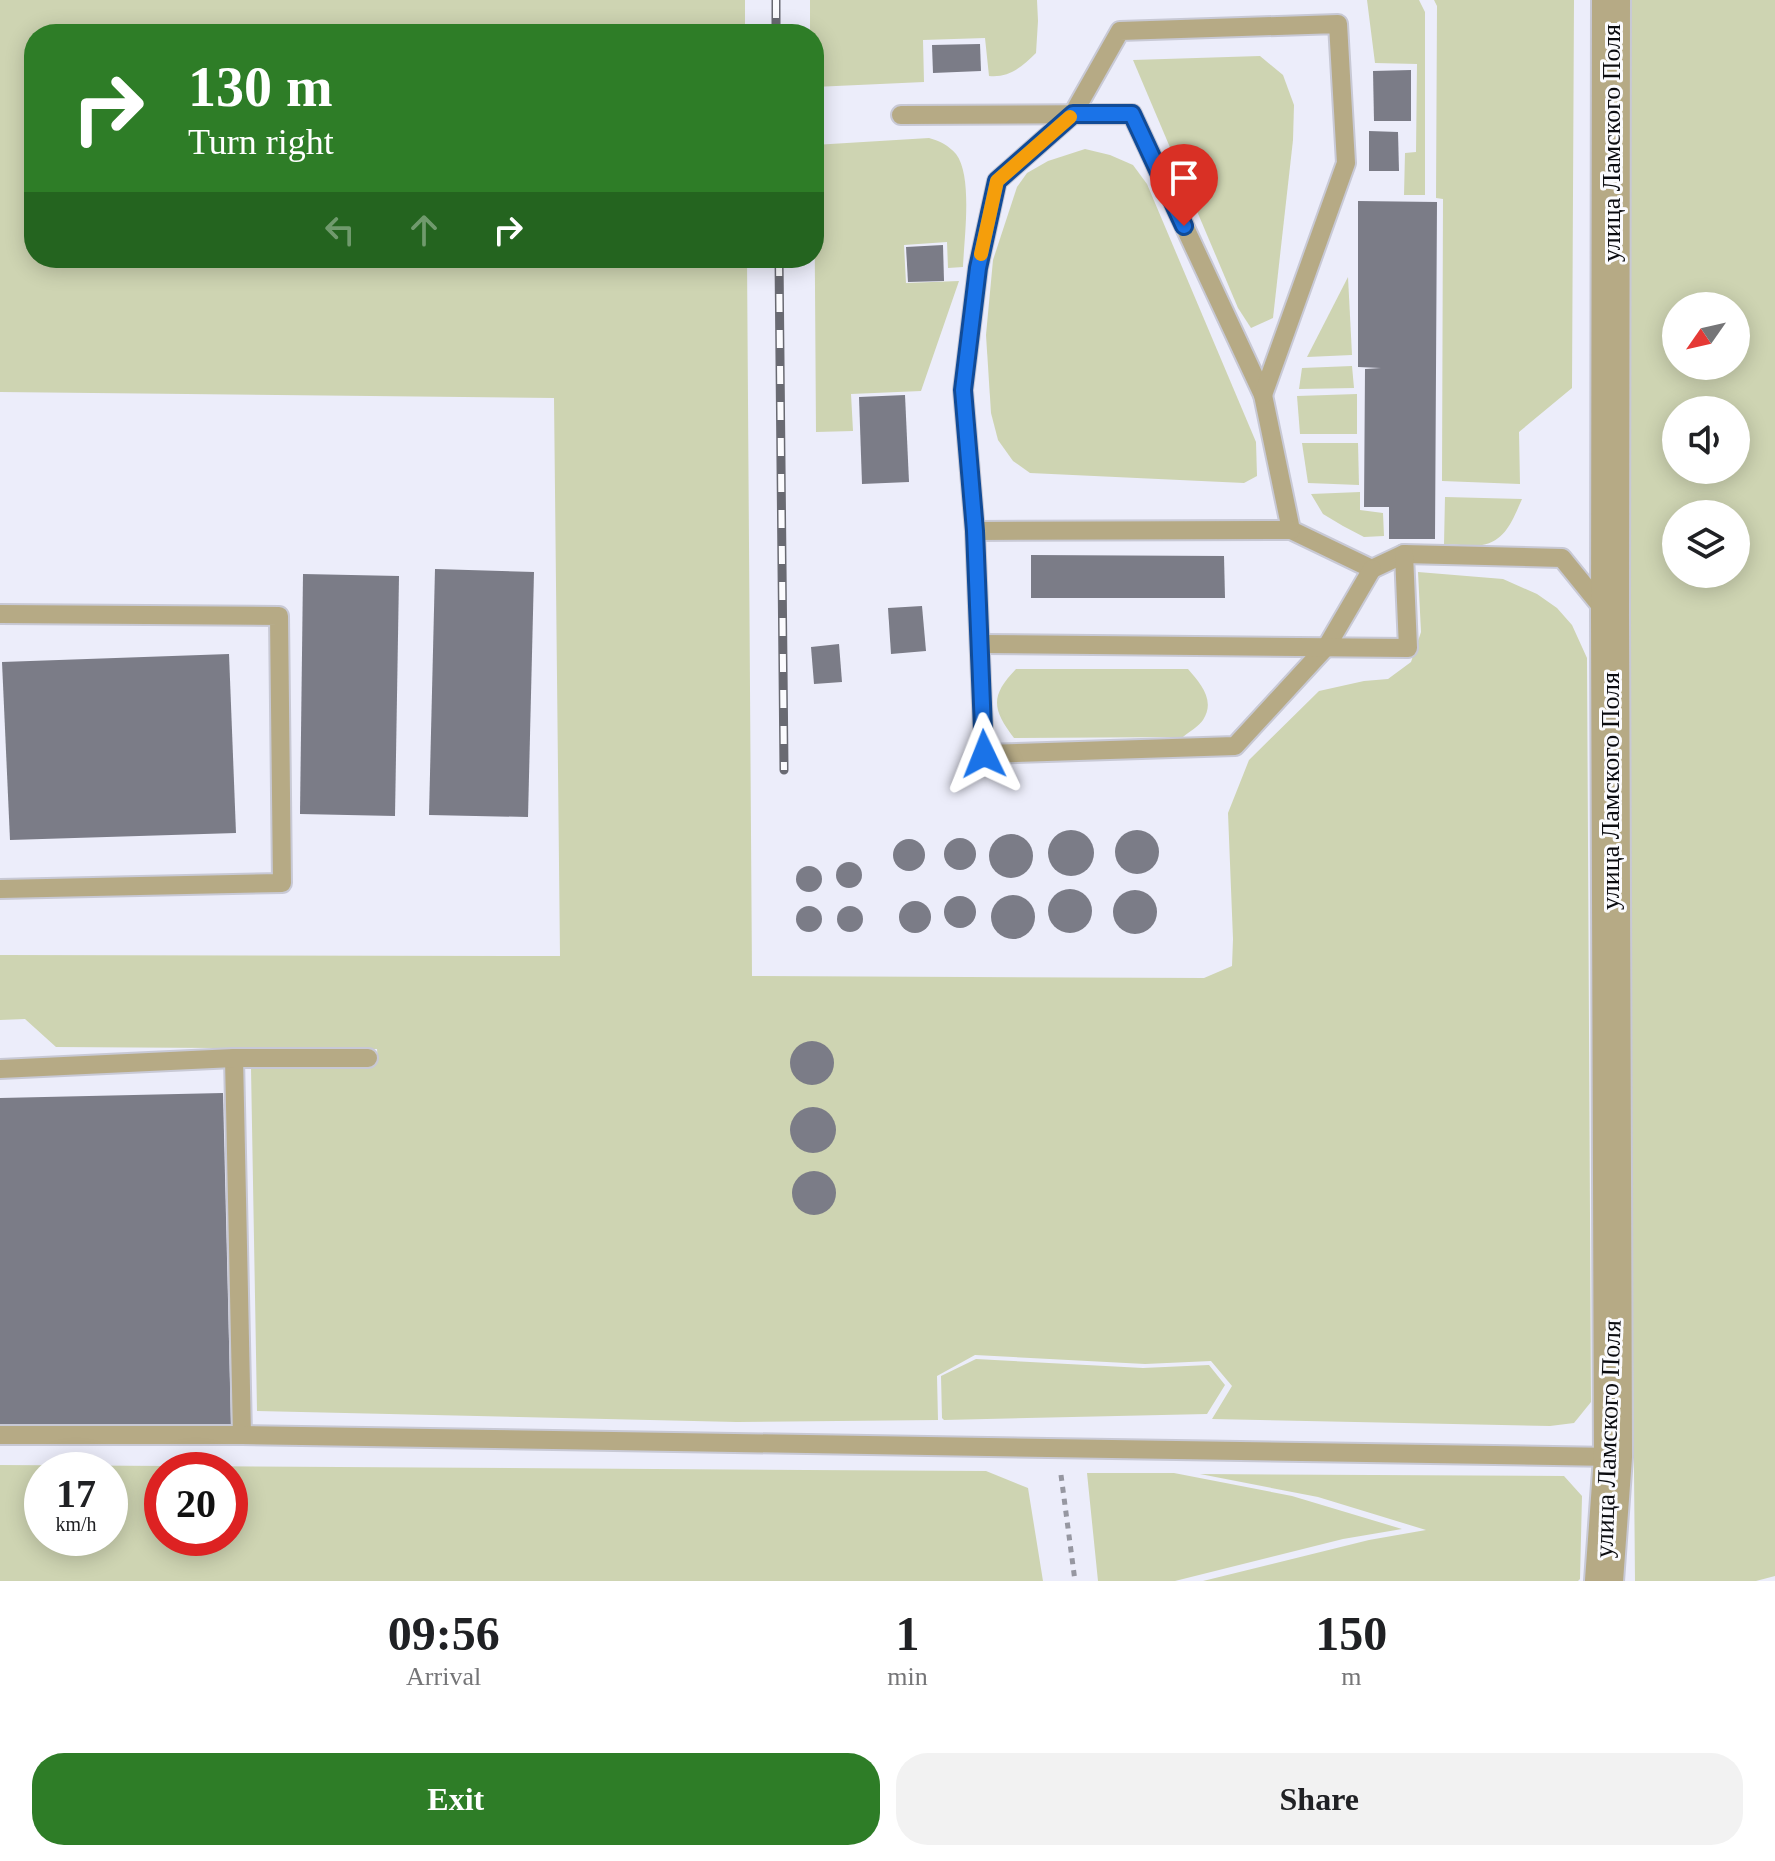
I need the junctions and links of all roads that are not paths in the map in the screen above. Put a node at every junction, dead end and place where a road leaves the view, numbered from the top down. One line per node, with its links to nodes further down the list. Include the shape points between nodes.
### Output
1 (1611, 0): 10 (street, улица Ламского Поля)
2 (1073, 114): 3 (lane); 4 (lane, via 1132,114); 4 (lane, via 1120,31 1338,24 1346,163); 6 (lane, via 997,181 978,268 963,390)
3 (901, 115)
4 (1263, 395): 5 (lane)
5 (1291, 530): 6 (lane); 8 (lane)
6 (975, 531): 11 (lane)
7 (1404, 554): 8 (lane); 10 (lane, via 1562,558); 12 (lane, via 1408,648)
8 (1372, 569): 12 (lane)
9 (0, 614): 13 (lane, via 279,616 282,883)
10 (1610, 616): 19 (street, улица Ламского Поля)
11 (981, 644): 12 (lane); 12 (lane, via 984,754 1235,746)
12 (1327, 646)
13 (0, 889)
14 (234, 1058): 15 (lane); 16 (lane); 18 (lane)
15 (368, 1058)
16 (0, 1069)
17 (0, 1435): 18 (lane)
18 (242, 1435): 19 (lane)
19 (1613, 1457): 20 (street, улица Ламского Поля)
20 (1604, 1581)

